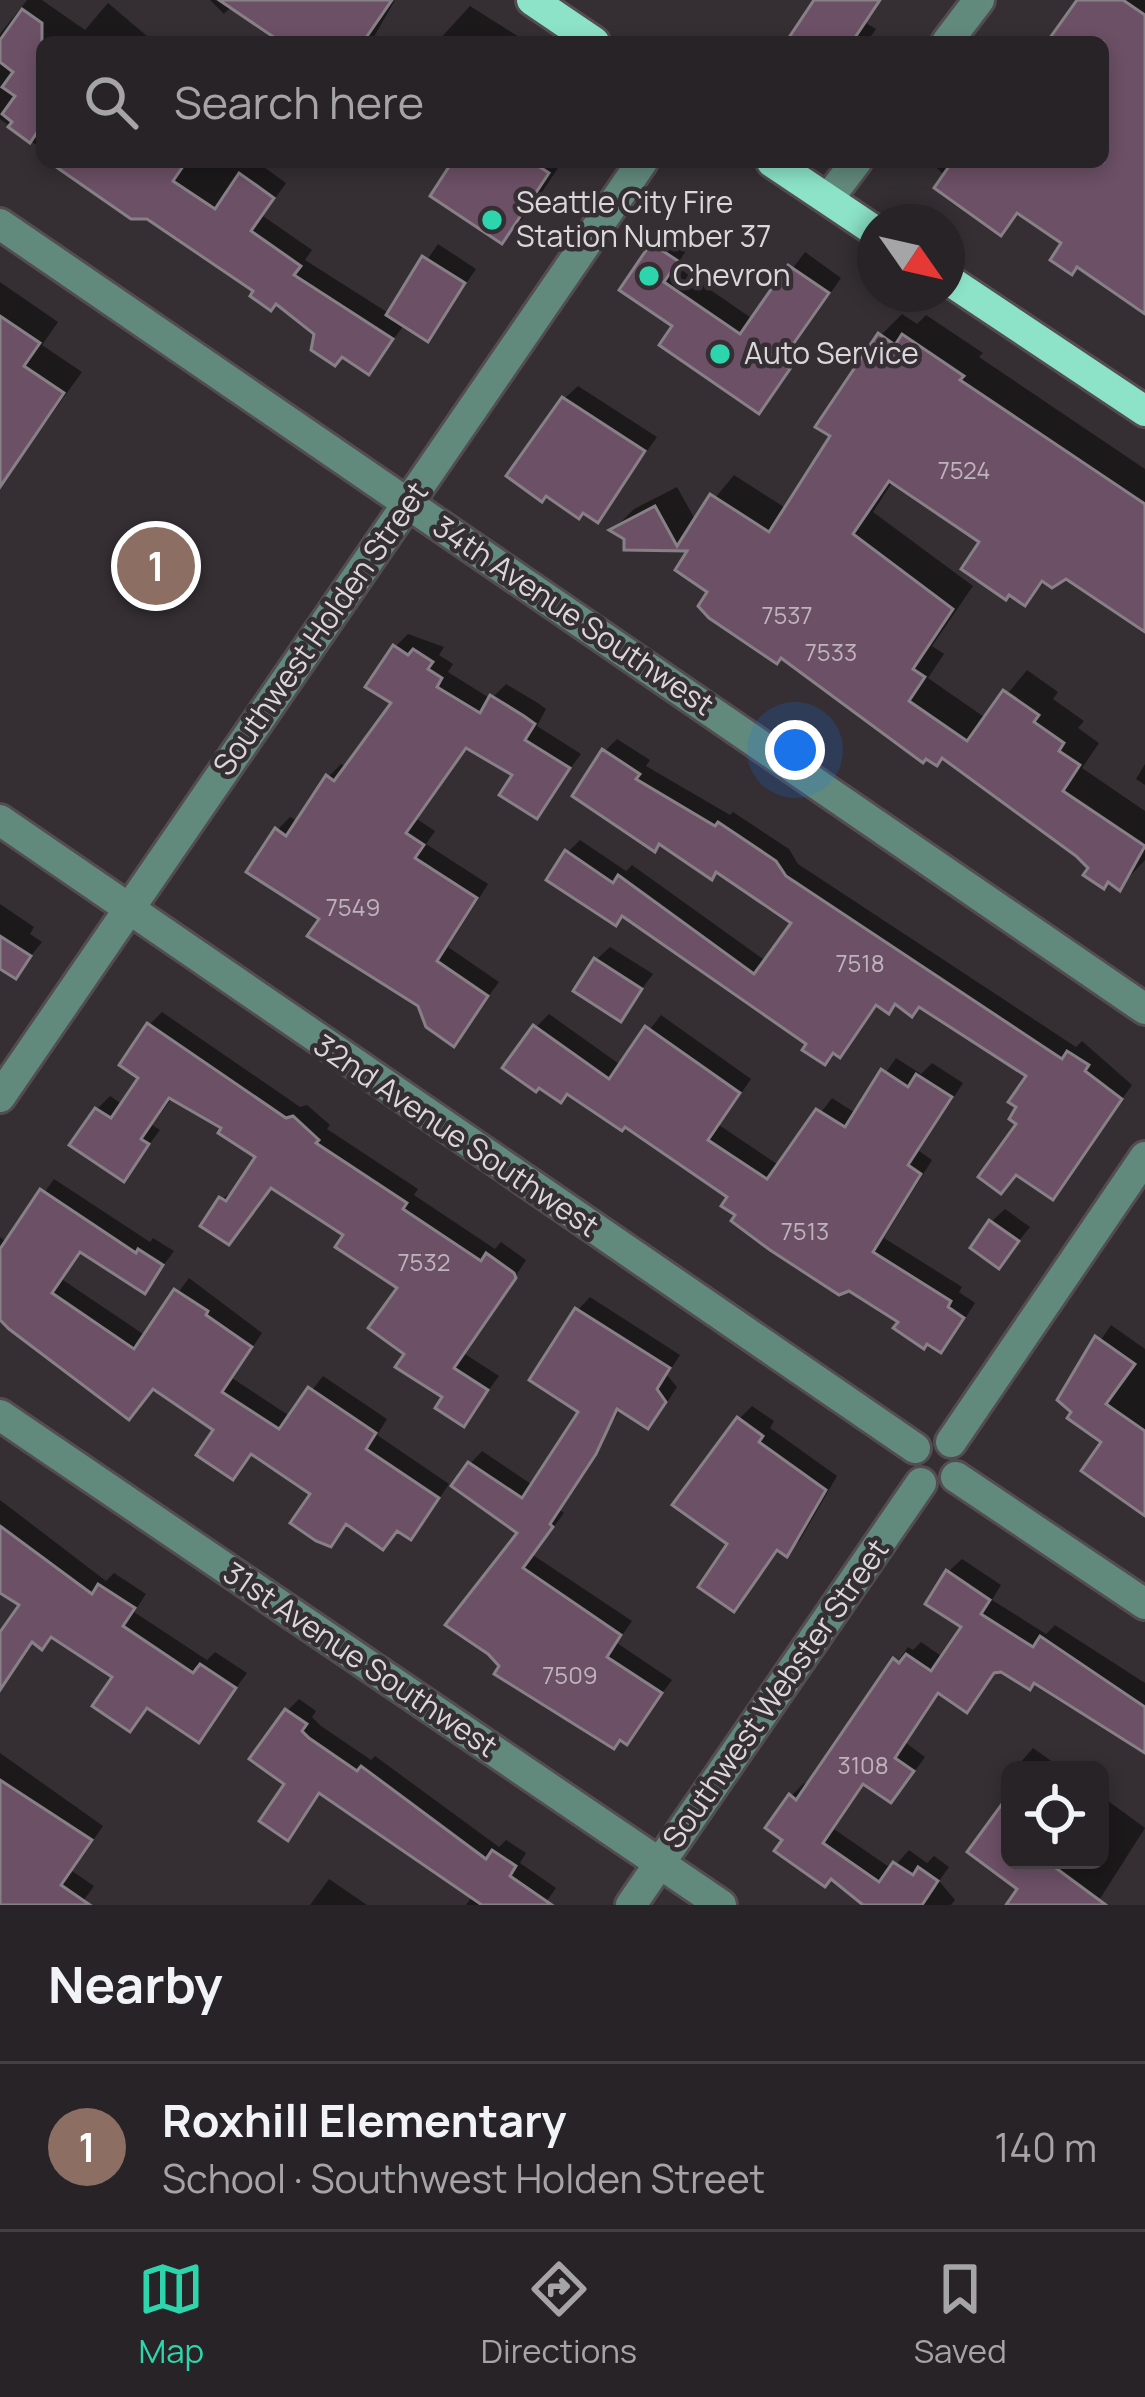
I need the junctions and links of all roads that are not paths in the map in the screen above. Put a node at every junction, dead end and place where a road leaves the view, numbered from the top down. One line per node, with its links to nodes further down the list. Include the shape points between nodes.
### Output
1 (532, 0): 3 (main road)
2 (979, 0): 4 (street)
3 (585, 36)
4 (952, 36)
5 (638, 168): 13 (street, Southwest Holden Street)
6 (781, 168): 8 (main road)
7 (851, 168): 8 (street)
8 (828, 199): 9 (main road)
9 (857, 219)
10 (0, 224): 13 (street, 34th Avenue Southwest)
11 (965, 291): 12 (main road)
12 (1145, 411)
13 (409, 504): 15 (street, Southwest Holden Street); 16 (street, 34th Avenue Southwest)
14 (0, 820): 15 (street, 32nd Avenue Southwest)
15 (127, 911): 17 (street, Southwest Holden Street); 21 (street, 32nd Avenue Southwest)
16 (1145, 1010)
17 (0, 1096)
18 (1145, 1157): 20 (street)
19 (0, 1415): 25 (street, 31st Avenue Southwest)
20 (951, 1442): 21 (street, via 931,1437); 22 (street, via 960,1458)
21 (915, 1448): 23 (street, via 910,1467)
22 (956, 1477): 23 (street, via 945,1486); 24 (street)
23 (921, 1483): 25 (street, Southwest Webster Street)
24 (1145, 1604)
25 (660, 1864): 26 (street, Southwest Webster Street); 27 (street, 31st Avenue Southwest)
26 (631, 1905)
27 (721, 1905)

